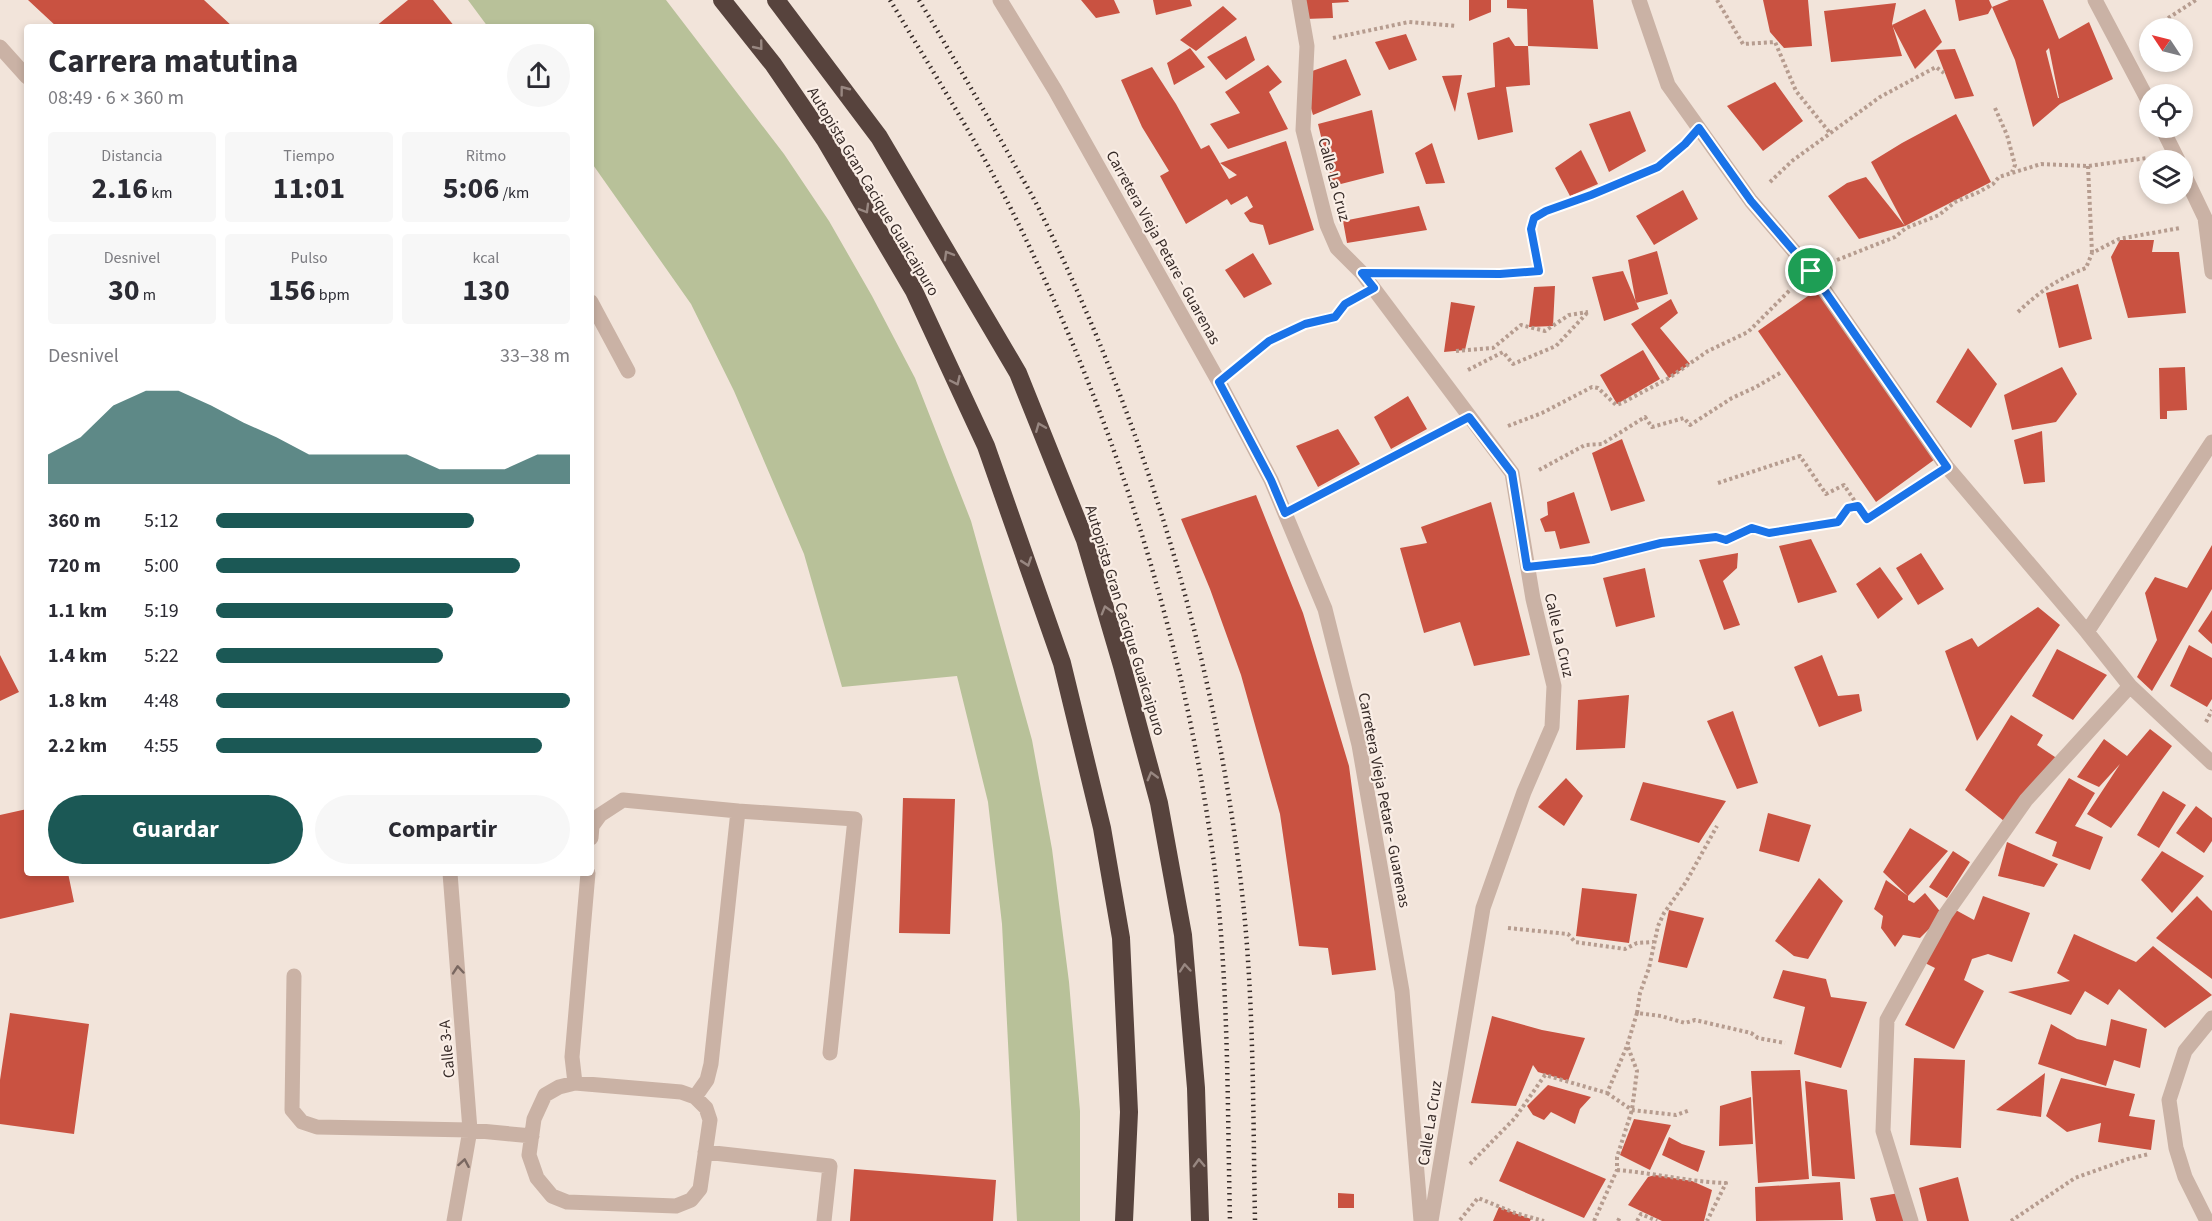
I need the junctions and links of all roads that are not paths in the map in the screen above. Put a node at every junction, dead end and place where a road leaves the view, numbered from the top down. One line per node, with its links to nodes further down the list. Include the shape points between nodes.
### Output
1 (722, 0): 34 (highway, Autopista Gran Cacique Guaicaipuro, one-way to 34, via 773,64 825,140 914,291 986,446 1062,663 1102,828 1121,938 1129,1112)
2 (776, 0): 35 (highway, Autopista Gran Cacique Guaicaipuro, one-way to 2, via 1196,1088 1183,935 1159,803 1085,540 1018,373 879,137)
3 (999, 0): 36 (street, Carretera Vieja Petare - Guarenas, via 1055,90 1219,382 1271,480 1325,609 1359,745 1402,992)
4 (1299, 0): 37 (street, Calle La Cruz, via 1307,46 1303,130 1327,225 1337,248 1374,288 1512,473 1533,599 1554,686 1552,727 1504,843 1483,908)
5 (1639, 0): 16 (street, via 1668,85 1751,201 1811,271 1947,467)
6 (2095, 0): 9 (street)
7 (0, 47): 8 (street)
8 (24, 74)
9 (2139, 84)
10 (2193, 188): 11 (street)
11 (2209, 213): 12 (street)
12 (2212, 272)
13 (594, 308): 14 (street)
14 (628, 371)
15 (2212, 442): 16 (street)
16 (2087, 632): 17 (street)
17 (2130, 686): 18 (street); 38 (street, via 2026,800 1945,915 1887,1020 1883,1131)
18 (2212, 763)
19 (738, 811): 20 (street, via 623,800); 26 (street, via 855,819); 28 (street, via 711,1064 707,1080)
20 (594, 823)
21 (450, 876): 29 (street, Calle 3-A, one-way to 21)
22 (588, 876): 27 (street, via 572,1057)
23 (294, 976): 29 (street, via 292,1110 302,1122 317,1127)
24 (2212, 1018): 25 (street)
25 (2206, 1035): 39 (street, via 2185,1052 2169,1100 2185,1177)
26 (830, 1053)
27 (574, 1083): 28 (street, via 681,1092); 30 (street, via 545,1095 534,1119)
28 (695, 1097): 31 (street, via 706,1108 710,1120)
29 (470, 1130): 30 (street); 32 (street, Calle 3-A, one-way to 29)
30 (532, 1136): 31 (street, via 529,1155 537,1178 552,1196 567,1202 676,1206 691,1200 700,1190)
31 (705, 1152): 33 (street, via 830,1166)
32 (454, 1221)
33 (824, 1221)
34 (1124, 1221)
35 (1200, 1221)
36 (1421, 1221)
37 (1431, 1221)
38 (1911, 1221)
39 (2208, 1221)

